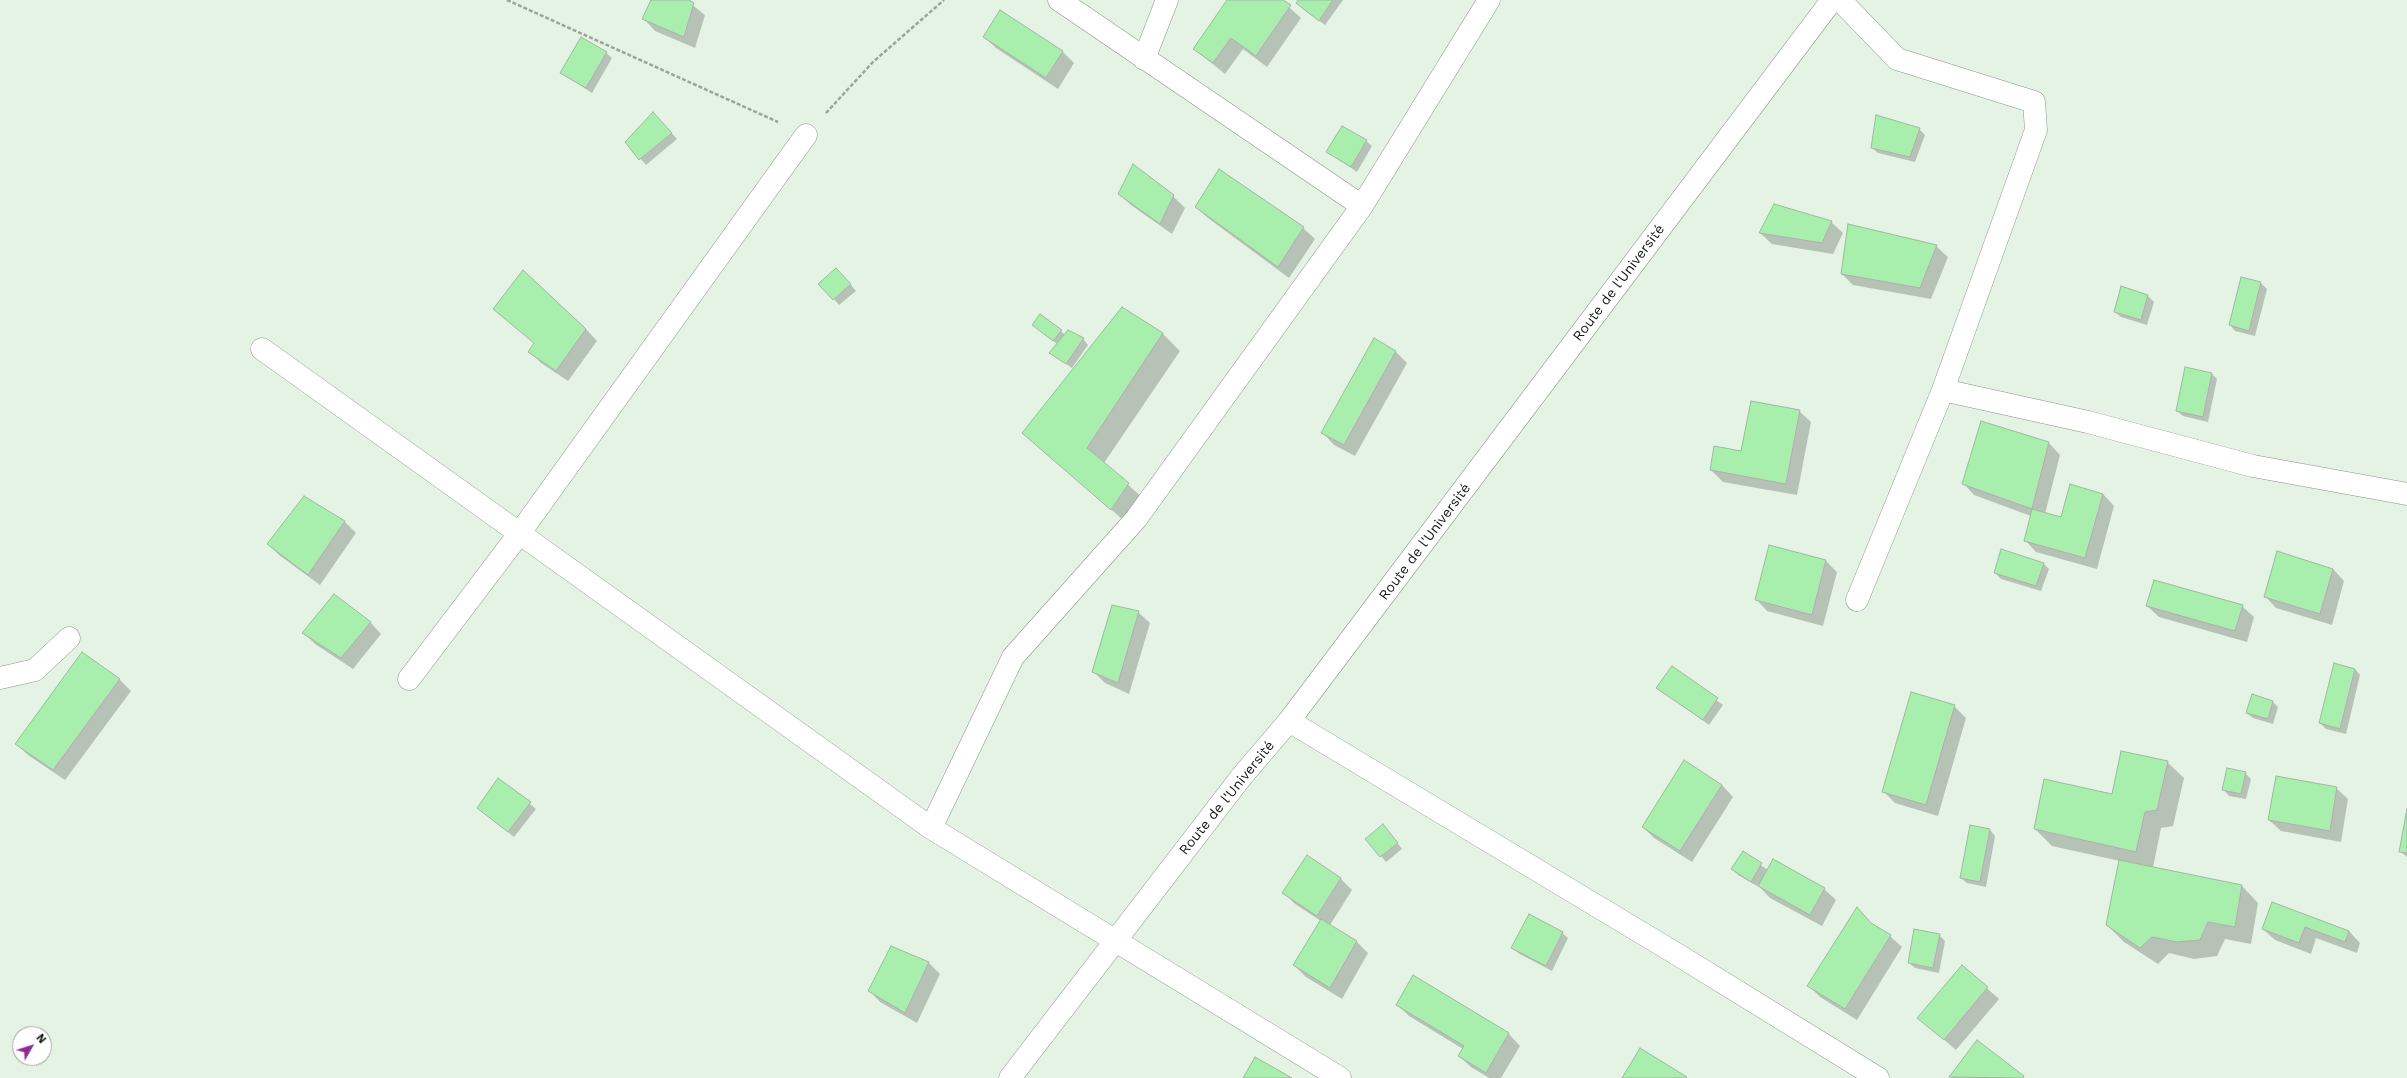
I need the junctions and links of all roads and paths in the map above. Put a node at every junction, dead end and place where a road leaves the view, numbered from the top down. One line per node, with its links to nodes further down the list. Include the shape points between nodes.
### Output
1 (507, 0): 9 (path)
2 (944, 0): 9 (path, via 873,62)
3 (1059, 0): 8 (street)
4 (1167, 0): 8 (street)
5 (1489, 0): 10 (street)
6 (1832, 0): 19 (street, Route de l'Université)
7 (1840, 0): 12 (street, via 1897,59 2034,102 2036,130)
8 (1144, 59): 10 (street)
9 (806, 135): 14 (street)
10 (1362, 206): 20 (street, via 1136,519 1013,657)
11 (262, 349): 14 (street)
12 (1943, 390): 13 (street, via 2088,422 2253,466); 15 (street)
13 (2407, 494)
14 (519, 534): 18 (street); 20 (street)
15 (1858, 600)
16 (69, 638): 17 (street, via 35,670)
17 (0, 678)
18 (409, 679)
19 (1289, 721): 21 (street, Route de l'Université, via 1242,776); 24 (street, via 1676,953)
20 (931, 828): 21 (street)
21 (1115, 942): 22 (street, Route de l'Université); 23 (street)
22 (1010, 1078)
23 (1340, 1078)
24 (1878, 1078)

